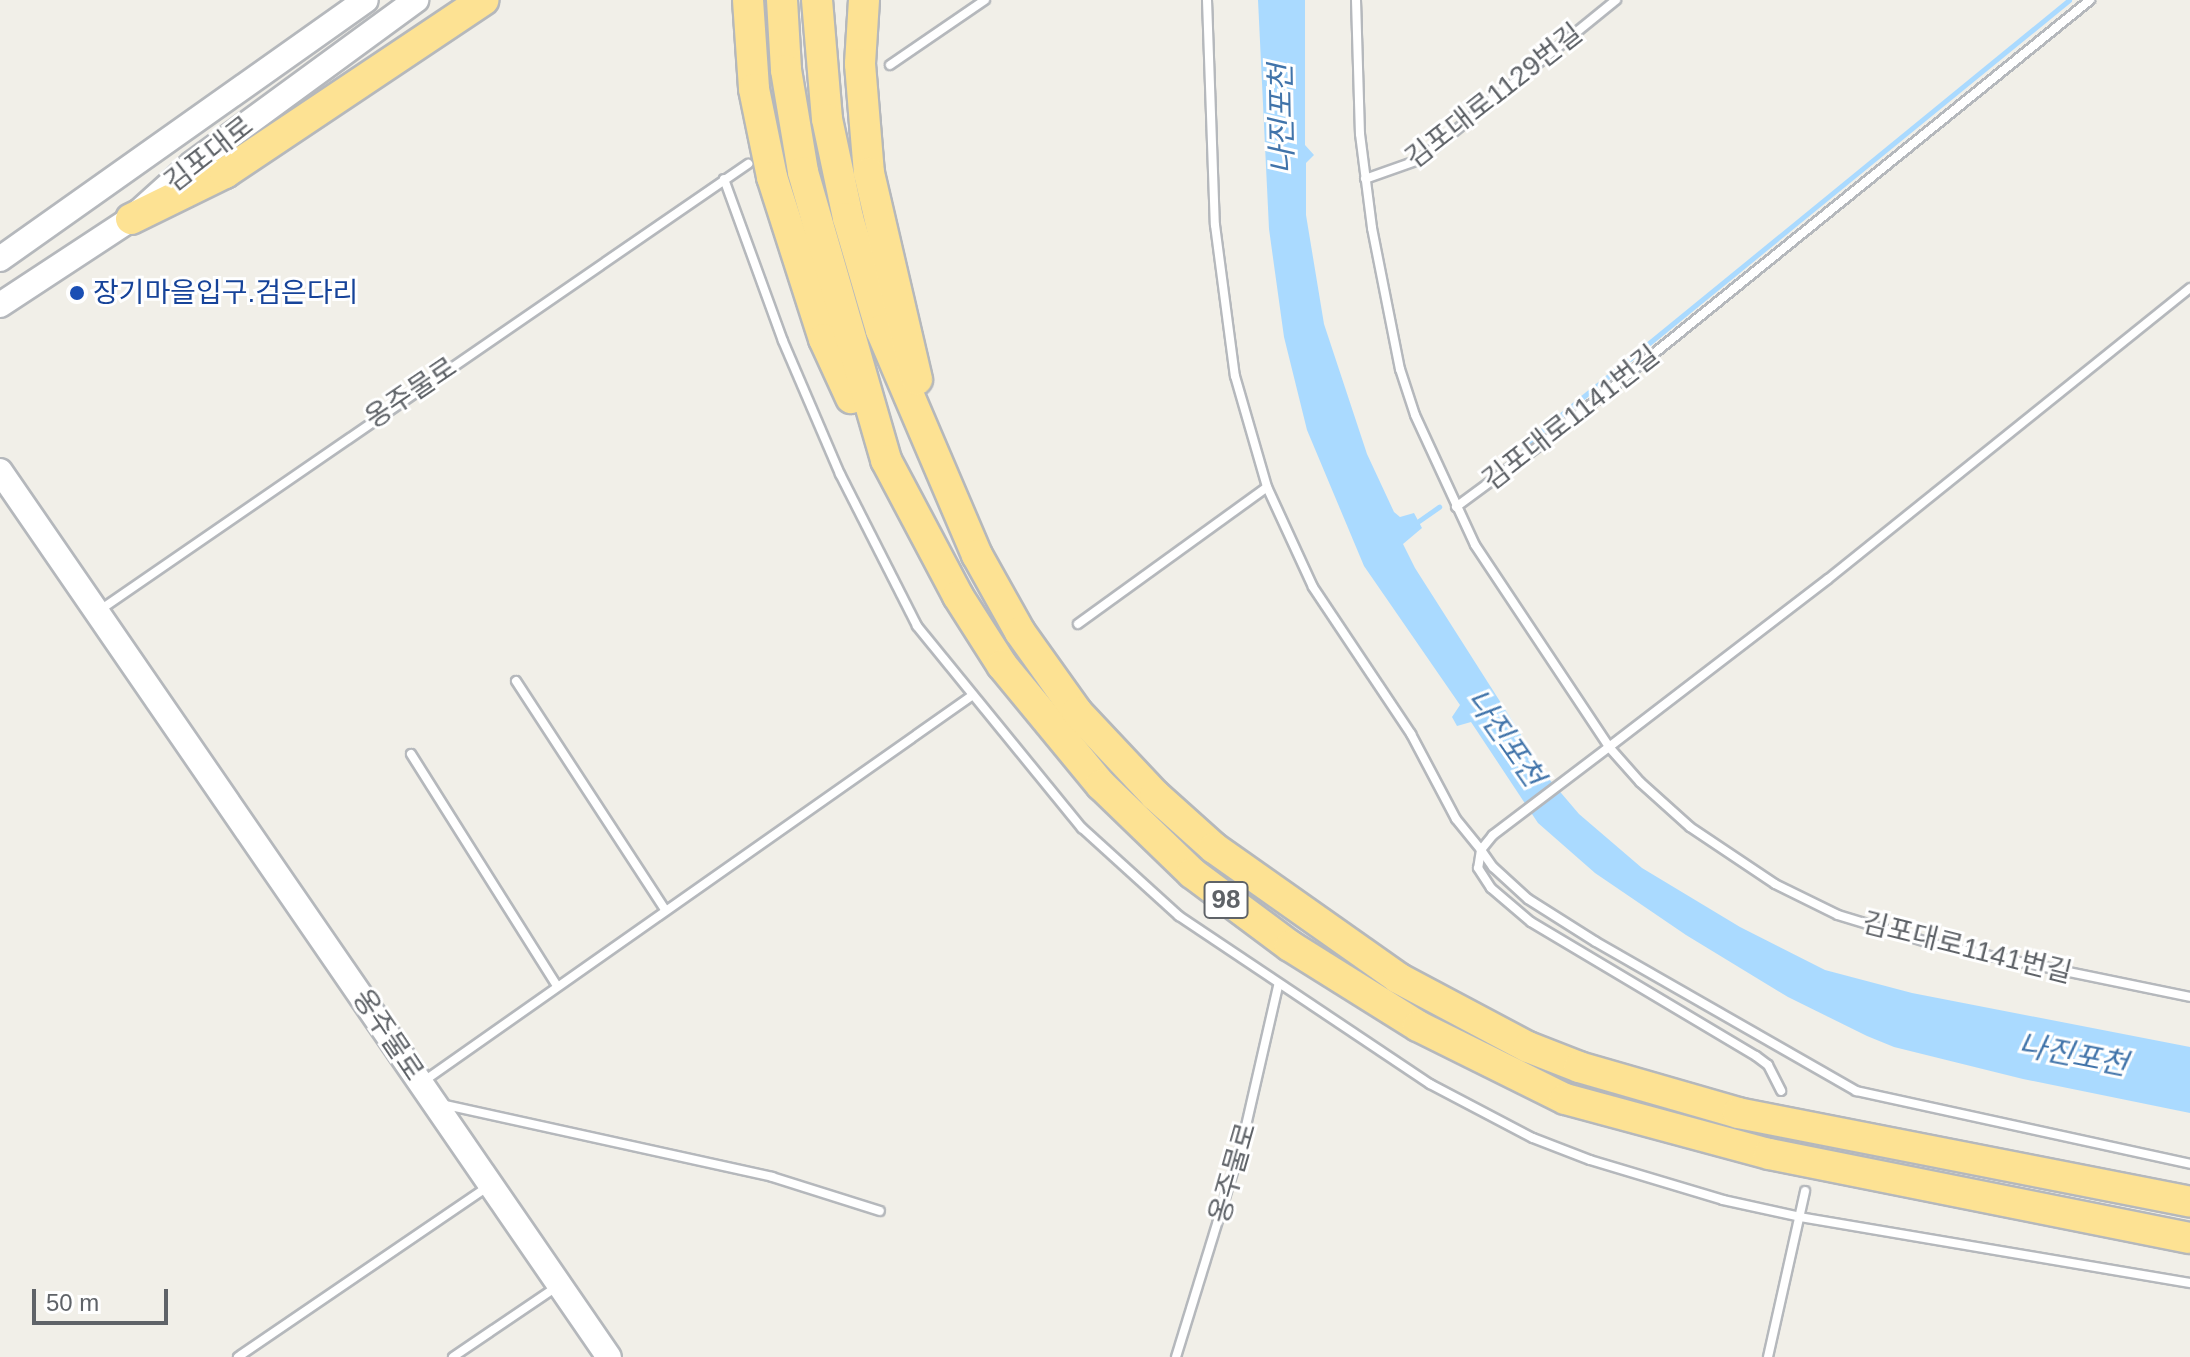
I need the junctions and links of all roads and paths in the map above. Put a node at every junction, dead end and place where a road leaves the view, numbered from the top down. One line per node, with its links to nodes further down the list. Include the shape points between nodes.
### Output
1 (366, 0): 20 (street, 김포대로)
2 (416, 0): 19 (street, 김포대로, via 192,164)
3 (456, 0): 16 (highway, via 314,99)
4 (483, 0): 16 (highway)
5 (748, 0): 23 (highway, via 754,89 795,256 847,391)
6 (782, 0): 23 (highway, 98, via 786,70 803,172)
7 (817, 0): 24 (highway, 98, via 834,169 881,330)
8 (864, 0): 24 (highway, via 860,64 869,173)
9 (985, 0): 14 (lane)
10 (1207, 0): 26 (lane, via 1214,211 1223,300 1235,376)
11 (1356, 0): 18 (lane, 김포대로1141번길)
12 (1616, 0): 18 (lane, 김포대로1129번길, via 1419,160)
13 (2090, 0): 27 (lane, 김포대로1141번길, via 1551,437)
14 (890, 65)
15 (748, 164): 17 (lane, 옹주물로)
16 (225, 173): 19 (highway)
17 (724, 179): 28 (lane, 옹주물로); 31 (lane, via 783,341 874,551 917,626)
18 (1365, 179): 27 (lane, 김포대로1141번길, via 1400,369 1426,444)
19 (131, 219): 22 (street, 김포대로)
20 (0, 259)
21 (2190, 288): 32 (lane)
22 (0, 305)
23 (886, 460): 47 (highway, 98, via 958,596 1002,665 1101,785 1145,831 1237,908 1418,1026 1565,1099 1631,1119 1769,1154)
24 (938, 470): 44 (highway, 98, via 1020,632 1077,712 1155,795 1214,848 1297,909 1453,1010 1528,1047 1646,1090 1796,1125)
25 (0, 471): 28 (street, 옹주물로)
26 (1267, 487): 29 (lane); 34 (lane, via 1340,633 1411,734 1456,819)
27 (1456, 507): 32 (lane, 김포대로1141번길, via 1475,545)
28 (99, 611): 40 (street, 옹주물로)
29 (1078, 624)
30 (516, 681): 35 (lane)
31 (973, 695): 35 (lane); 37 (lane, via 1107,853 1179,916)
32 (1609, 747): 34 (lane, via 1493,835); 38 (lane, 김포대로1141번길, via 1690,827 1775,884 1838,915 1937,945)
33 (411, 754): 36 (lane)
34 (1481, 850): 39 (lane, via 1478,868 1512,908 1756,1056 1768,1065); 41 (lane, via 1505,882 1528,899 1856,1091)
35 (665, 910): 36 (lane)
36 (557, 986): 40 (lane)
37 (1278, 986): 46 (lane, via 1430,1084 1533,1138 1657,1182); 53 (lane, 옹주물로, via 1243,1139)
38 (2190, 997)
39 (1781, 1091)
40 (426, 1093): 42 (street, 옹주물로); 45 (lane, 옹주물로, via 772,1177)
41 (2190, 1164)
42 (489, 1186): 49 (street, 옹주물로); 50 (lane)
43 (1805, 1191): 46 (lane)
44 (2190, 1202)
45 (880, 1211)
46 (1800, 1217): 48 (lane); 54 (lane)
47 (2190, 1238)
48 (2190, 1283)
49 (560, 1285): 51 (lane); 52 (street, 옹주물로)
50 (238, 1357)
51 (453, 1357)
52 (609, 1357)
53 (1176, 1357)
54 (1768, 1357)

